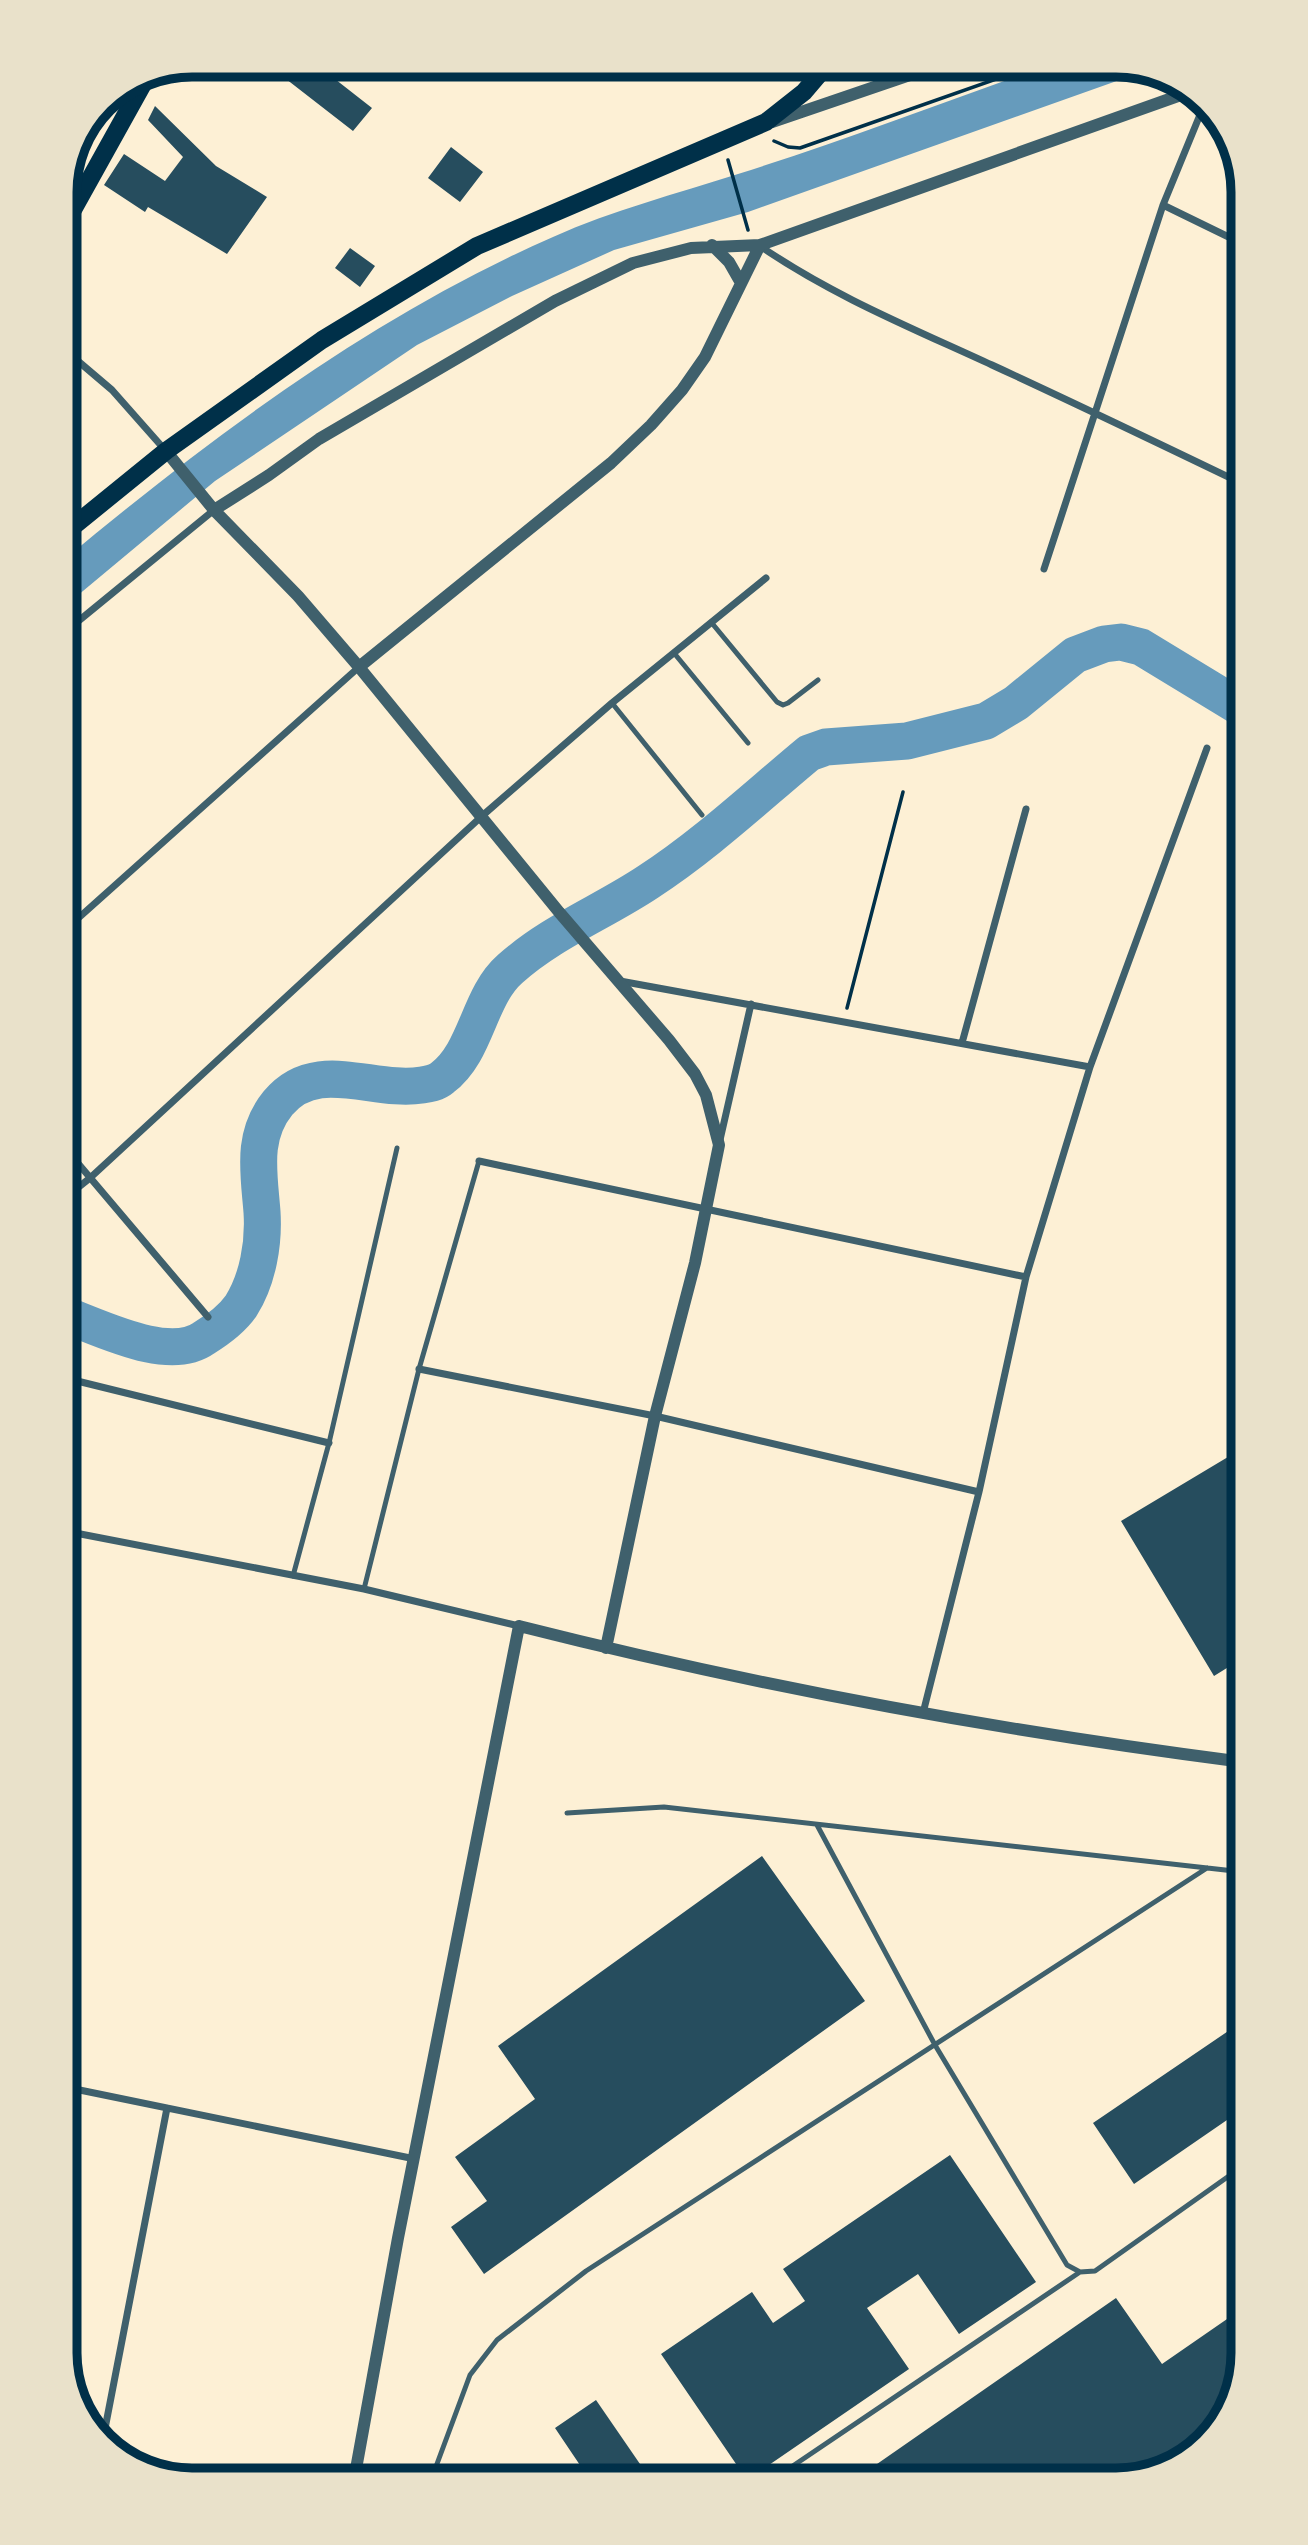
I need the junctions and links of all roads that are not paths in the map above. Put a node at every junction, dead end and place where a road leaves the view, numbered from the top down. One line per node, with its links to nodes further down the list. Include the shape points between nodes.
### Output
1 (818, 77): 6 (main road, via 792,103)
2 (904, 77): 6 (street)
3 (140, 90): 7 (main road)
4 (1179, 96): 10 (street)
5 (1200, 114): 8 (street)
6 (752, 129): 15 (main road, via 477,246 322,340)
7 (77, 202)
8 (1163, 205): 9 (street); 14 (street)
9 (1231, 238)
10 (760, 245): 11 (street); 12 (street); 14 (street, via 847,299)
11 (712, 246): 12 (street, via 729,262); 17 (street, via 633,263 555,301 319,439)
12 (741, 283): 24 (street, via 705,357 651,425 611,463)
13 (77, 359): 15 (street, via 113,390)
14 (1096, 413): 16 (street); 19 (street)
15 (170, 456): 17 (street); 18 (main road)
16 (1231, 478)
17 (214, 510): 21 (street); 24 (street)
18 (77, 524)
19 (1044, 569)
20 (766, 578): 22 (street)
21 (77, 622)
22 (711, 622): 23 (street); 25 (lane, via 777,702 788,703)
23 (674, 653): 26 (street); 27 (lane)
24 (359, 667): 30 (street); 32 (street)
25 (818, 680)
26 (612, 703): 30 (street); 31 (lane)
27 (748, 743)
28 (1207, 748): 36 (street)
29 (1026, 809): 35 (street)
30 (482, 816): 33 (street); 41 (street)
31 (702, 816)
32 (77, 919)
33 (620, 981): 34 (street); 37 (street, via 695,1074 706,1095)
34 (751, 1004): 35 (street); 37 (street)
35 (961, 1043): 36 (street)
36 (1090, 1067): 44 (street)
37 (719, 1145): 43 (street)
38 (397, 1148): 49 (lane)
39 (479, 1161): 43 (street); 46 (lane)
40 (77, 1162): 41 (street)
41 (90, 1178): 42 (street); 45 (street)
42 (77, 1188)
43 (707, 1208): 44 (street); 48 (street)
44 (1026, 1277): 50 (street)
45 (208, 1317)
46 (419, 1369): 48 (street); 53 (lane)
47 (77, 1381): 49 (street)
48 (655, 1416): 50 (street); 55 (street)
49 (329, 1443): 52 (lane)
50 (979, 1492): 56 (street)
51 (77, 1533): 52 (street)
52 (293, 1576): 53 (street)
53 (364, 1589): 54 (street)
54 (519, 1626): 55 (street); 65 (street)
55 (607, 1648): 56 (street)
56 (923, 1713): 57 (street)
57 (1231, 1760)
58 (567, 1812): 59 (lane, via 664,1807)
59 (817, 1825): 60 (lane); 62 (lane)
60 (1207, 1868): 61 (lane); 62 (lane)
61 (1231, 1871)
62 (935, 2045): 67 (lane, via 1067,2265); 70 (lane, via 586,2271 497,2340 470,2375)
63 (77, 2089): 64 (street)
64 (167, 2108): 65 (street); 68 (street)
65 (415, 2159): 69 (street)
66 (1231, 2174): 67 (lane, via 1094,2271)
67 (1080, 2272): 71 (lane)
68 (105, 2428)
69 (356, 2468)
70 (435, 2468)
71 (790, 2468)

